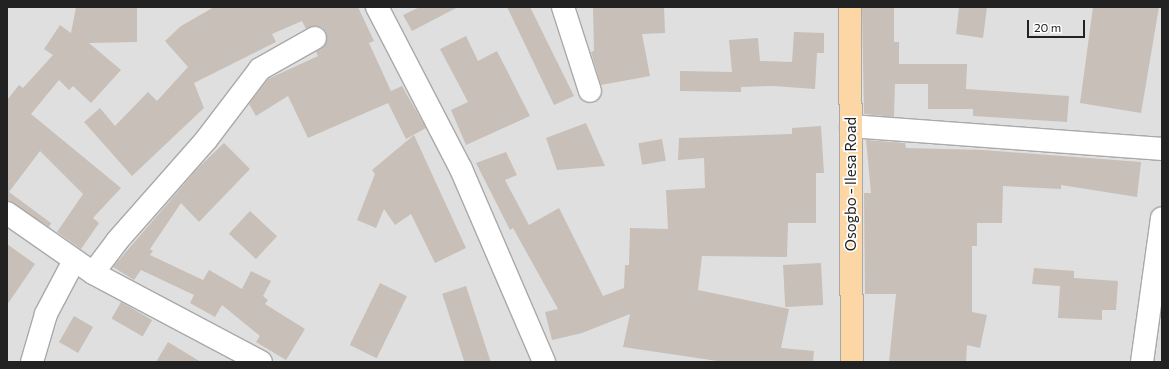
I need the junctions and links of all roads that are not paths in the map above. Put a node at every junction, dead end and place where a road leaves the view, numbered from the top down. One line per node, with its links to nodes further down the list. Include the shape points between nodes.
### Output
1 (377, 7): 14 (street, via 461,169)
2 (563, 7): 5 (street)
3 (850, 7): 6 (main road, Osogbo - Ilesa Road)
4 (315, 38): 11 (street, via 260,69 206,140 117,241)
5 (590, 91)
6 (851, 126): 7 (street); 15 (main road, Osogbo - Ilesa Road)
7 (1162, 149)
8 (7, 213): 10 (street)
9 (1162, 218): 16 (street)
10 (74, 261): 11 (street); 12 (street, via 46,314)
11 (93, 273): 13 (street)
12 (32, 362)
13 (261, 362)
14 (544, 362)
15 (852, 362)
16 (1142, 362)

